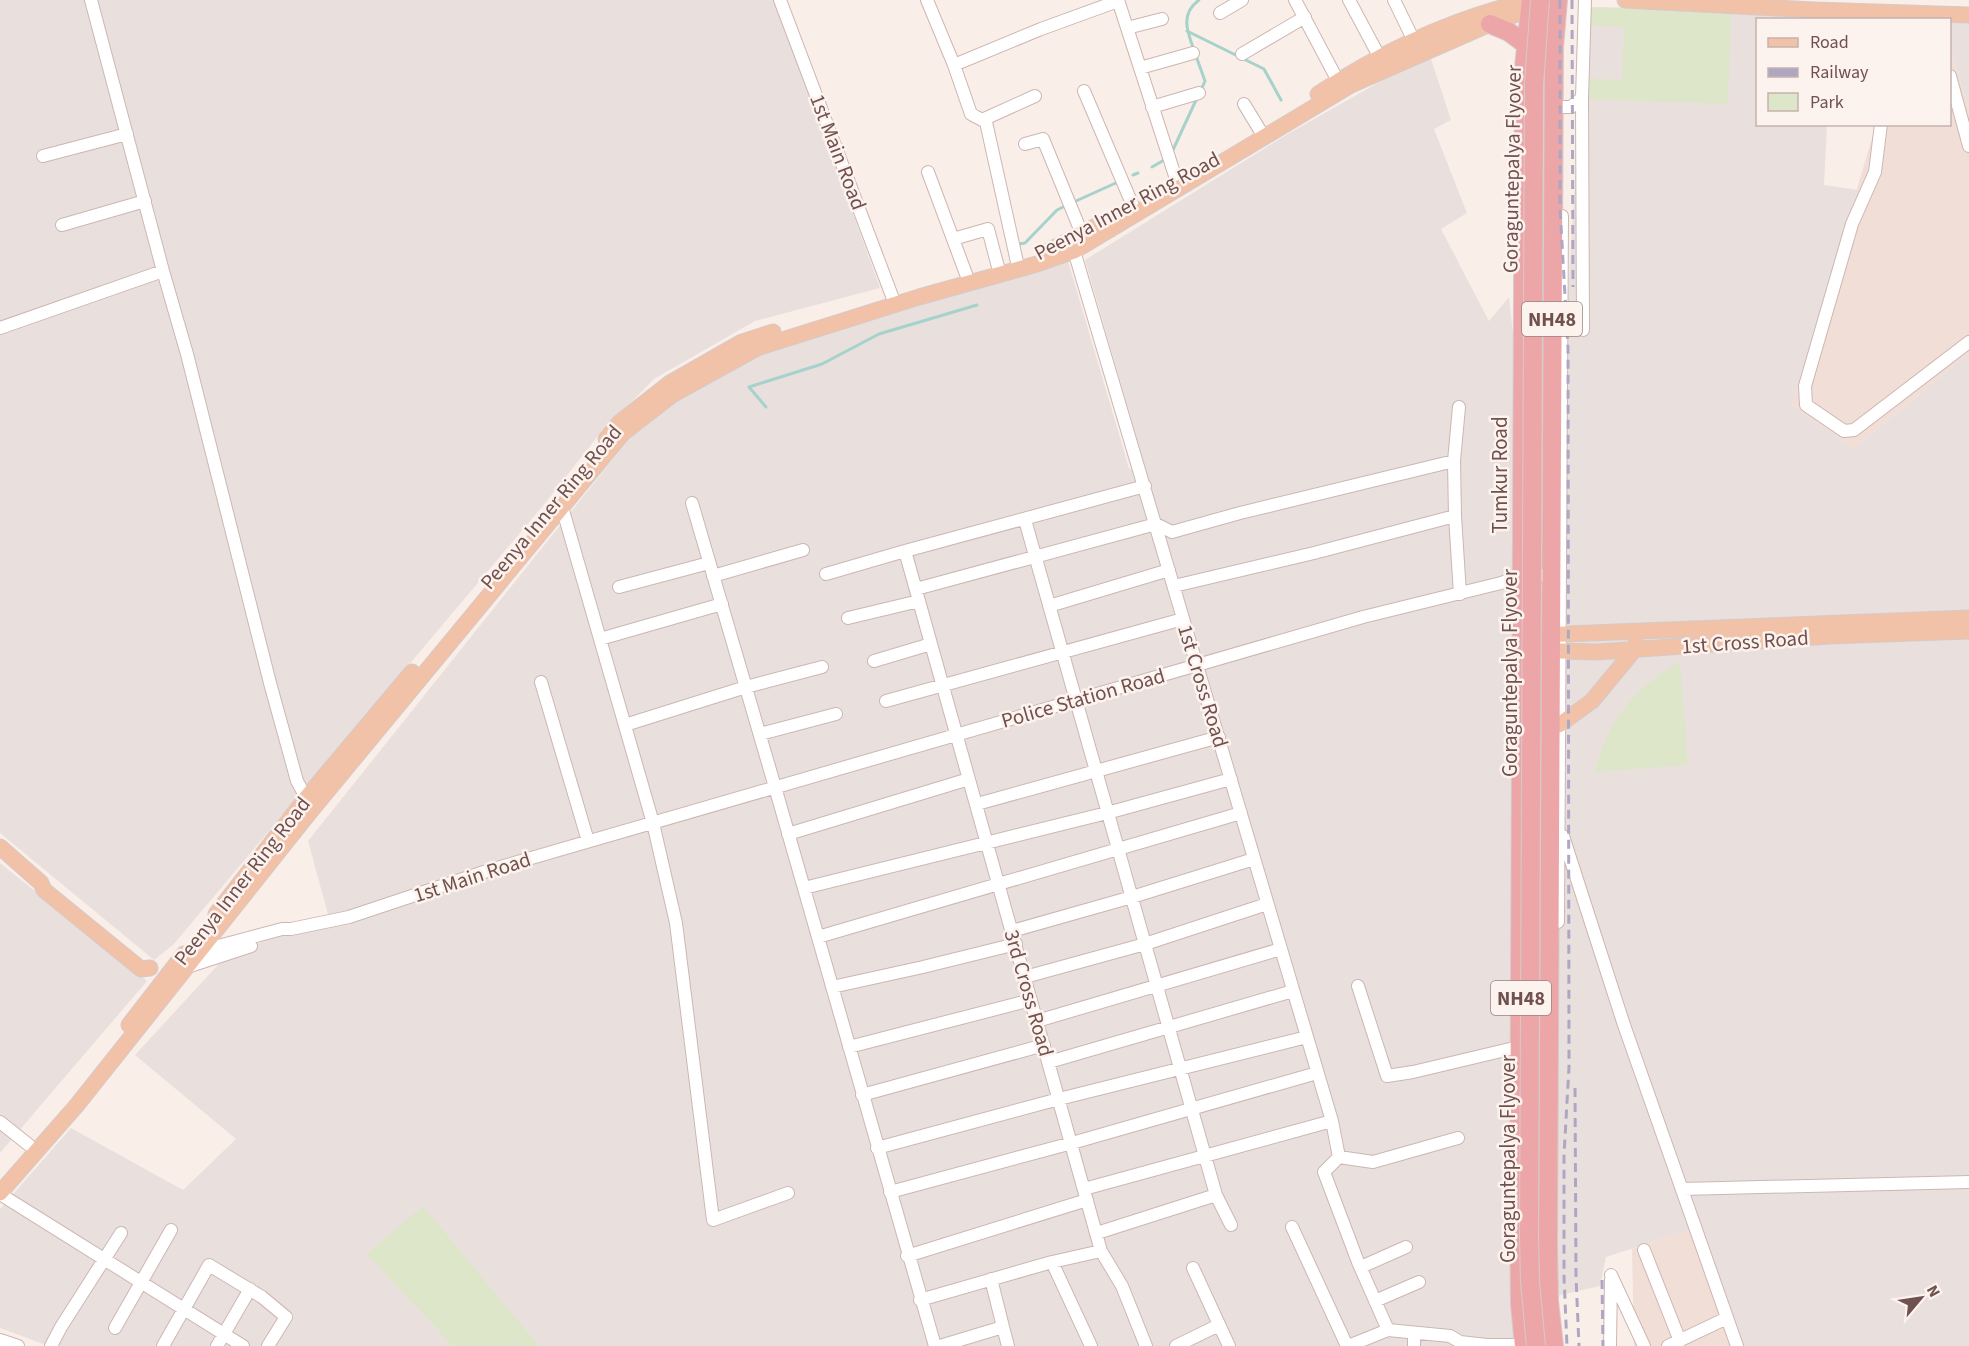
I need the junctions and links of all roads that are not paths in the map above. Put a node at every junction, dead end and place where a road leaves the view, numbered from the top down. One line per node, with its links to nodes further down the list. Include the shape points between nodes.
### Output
1 (91, 0): 42 (street)
2 (780, 0): 57 (street, 1st Main Road)
3 (927, 0): 28 (street)
4 (1118, 0): 22 (street); 28 (street)
5 (1242, 0): 16 (street)
6 (1295, 0): 19 (street)
7 (1349, 0): 27 (street)
8 (1394, 0): 23 (street)
9 (1585, 0): 35 (street)
10 (1625, 0): 12 (main road)
11 (1546, 1): 21 (main road, Peenya Inner Ring Road); 23 (main road, Peenya Inner Ring Road, via 1492,9); 24 (highway, Tumkur Road / NH48); 38 (street, via 1563,46); 75 (highway, NH48, via 1554,47); 216 (highway, Goraguntepalya Flyover, bridge, via 1534,84 1530,1293); 217 (highway, Goraguntepalya Flyover, via 1539,1222)
12 (1710, 2): 13 (main road)
13 (1772, 4): 14 (main road)
14 (1826, 5): 15 (main road)
15 (1858, 6): 18 (main road)
16 (1220, 13)
17 (1969, 15): 18 (main road)
18 (1912, 16)
19 (1305, 17): 26 (street); 31 (street)
20 (1162, 19): 22 (street)
21 (1490, 24): 24 (highway, via 1509,32); 52 (main road, Peenya Inner Ring Road, via 1351,85)
22 (1127, 28): 29 (street)
23 (1413, 41): 27 (main road, Peenya Inner Ring Road)
24 (1525, 48): 77 (highway, Tumkur Road / NH48)
25 (1193, 53): 29 (street)
26 (1242, 54)
27 (1380, 58): 31 (main road, Peenya Inner Ring Road)
28 (954, 65): 39 (street, via 971,114)
29 (1140, 68): 37 (street)
30 (1951, 80): 44 (street)
31 (1338, 81): 41 (main road, Peenya Inner Ring Road)
32 (1084, 91): 49 (street)
33 (1198, 93): 37 (street)
34 (1035, 96): 39 (street)
35 (1582, 98): 38 (street, via 1571,107); 59 (street)
36 (1244, 104): 41 (street)
37 (1152, 107): 47 (street)
38 (1563, 107): 92 (street)
39 (981, 120): 53 (street, via 986,122)
40 (1881, 126): 60 (street, via 1875,172 1852,224 1805,386 1806,405 1844,431 1854,430)
41 (1261, 132): 47 (main road, Peenya Inner Ring Road)
42 (127, 134): 45 (street); 48 (street)
43 (1024, 144): 52 (street, 1st Cross Road, via 1042,139)
44 (1969, 146)
45 (44, 156)
46 (928, 172): 51 (street)
47 (1177, 182): 49 (main road, Peenya Inner Ring Road)
48 (144, 201): 50 (street); 55 (street)
49 (1133, 206): 52 (main road, Peenya Inner Ring Road)
50 (62, 225)
51 (953, 239): 54 (street, via 988,229); 56 (street)
52 (1075, 241): 53 (main road, Peenya Inner Ring Road); 57 (main road, Peenya Inner Ring Road, via 1037,264); 63 (street, 1st Cross Road)
53 (1017, 262): 54 (main road, Peenya Inner Ring Road)
54 (998, 267): 56 (main road, Peenya Inner Ring Road)
55 (163, 271): 58 (street); 114 (street, via 188,354 270,683 297,781)
56 (966, 274): 57 (main road, Peenya Inner Ring Road)
57 (894, 299): 65 (main road, Peenya Inner Ring Road, via 757,348 672,395 623,433); 113 (main road, Peenya Inner Ring Road, via 742,342 670,383 619,423)
58 (0, 328)
59 (1583, 330)
60 (1969, 342)
61 (1459, 407): 62 (street)
62 (1454, 461): 66 (street); 68 (street, via 1172,532)
63 (1145, 486): 67 (street); 68 (street, 1st Cross Road)
64 (692, 503): 72 (street)
65 (562, 507): 89 (street); 113 (main road, Peenya Inner Ring Road)
66 (1455, 516): 78 (street); 80 (street)
67 (1025, 520): 70 (street); 71 (street)
68 (1156, 524): 71 (street); 73 (street, 1st Cross Road)
69 (803, 550): 76 (street)
70 (905, 550): 74 (street); 81 (street, 3rd Cross Road)
71 (1035, 556): 81 (street); 83 (street)
72 (709, 562): 76 (street); 79 (street)
73 (1169, 570): 78 (street, 1st Cross Road); 83 (street)
74 (826, 574)
75 (1551, 575): 77 (street, Police Station Road); 92 (highway, NH48)
76 (713, 576): 82 (street)
77 (1519, 576): 80 (street, Police Station Road); 90 (highway, Tumkur Road / NH48); 149 (street)
78 (1174, 586): 86 (street, 1st Cross Road)
79 (619, 587)
80 (1460, 594): 96 (street, Police Station Road, via 1363,616)
81 (918, 595): 84 (street); 91 (street, 3rd Cross Road)
82 (722, 604): 89 (street); 100 (street)
83 (1049, 606): 94 (street)
84 (848, 618)
85 (1969, 618): 88 (main road, 1st Cross Road)
86 (1183, 619): 94 (street); 96 (street, 1st Cross Road)
87 (1969, 631): 93 (main road, 1st Cross Road)
88 (1636, 633): 92 (main road, 1st Cross Road); 93 (main road)
89 (600, 639): 104 (street)
90 (1522, 643): 92 (main road, 1st Cross Road); 216 (highway, Tumkur Road / NH48, via 1519,1268)
91 (931, 644): 95 (street); 99 (street, 3rd Cross Road)
92 (1555, 644): 93 (main road, 1st Cross Road); 105 (street); 218 (highway, NH48, via 1548,1242)
93 (1635, 649): 105 (main road, via 1592,701)
94 (1063, 653): 99 (street); 101 (street)
95 (874, 661)
96 (1197, 664): 101 (street, Police Station Road); 108 (street, 1st Cross Road)
97 (822, 668): 100 (street)
98 (541, 682): 121 (street)
99 (943, 686): 102 (street); 106 (street, 3rd Cross Road)
100 (746, 687): 104 (street); 107 (street)
101 (1076, 700): 106 (street, Police Station Road); 109 (street)
102 (886, 701)
103 (836, 714): 107 (street)
104 (625, 725): 118 (street)
105 (1559, 725): 119 (street)
106 (957, 734): 111 (street, 3rd Cross Road); 112 (street, Police Station Road)
107 (760, 735): 112 (street)
108 (1219, 737): 109 (street); 110 (street, 1st Cross Road)
109 (1096, 771): 115 (street); 116 (street)
110 (1231, 778): 116 (street); 117 (street, 1st Cross Road)
111 (969, 779): 115 (street, 3rd Cross Road); 120 (street)
112 (776, 787): 118 (street, Police Station Road); 120 (street)
113 (320, 791): 114 (main road, Peenya Inner Ring Road)
114 (309, 804): 136 (main road, Peenya Inner Ring Road)
115 (977, 804): 122 (street, 3rd Cross Road)
116 (1107, 813): 122 (street); 124 (street)
117 (1241, 813): 124 (street); 125 (street, 1st Cross Road)
118 (652, 823): 121 (street, 1st Main Road); 168 (street, via 676,923 713,1220)
119 (1560, 826): 166 (street, via 1624,1025); 219 (street, via 1554,1252)
120 (788, 834): 127 (street)
121 (588, 841): 130 (street, 1st Main Road, via 349,916)
122 (987, 843): 126 (street, 3rd Cross Road); 127 (street)
123 (0, 847): 138 (main road, via 44,890 141,969 150,968)
124 (1118, 848): 126 (street); 128 (street)
125 (1254, 859): 128 (street); 129 (street, 1st Cross Road)
126 (998, 883): 131 (street, 3rd Cross Road); 132 (street)
127 (804, 888): 132 (street)
128 (1132, 897): 131 (street); 134 (street)
129 (1268, 904): 134 (street); 135 (street, 1st Cross Road)
130 (291, 929): 136 (street, 1st Main Road); 136 (street, 1st Main Road, via 283,936)
131 (1012, 931): 133 (street, 3rd Cross Road)
132 (818, 937): 141 (street)
133 (1016, 944): 137 (street, 3rd Cross Road); 141 (street)
134 (1145, 944): 137 (street); 139 (street)
135 (1281, 949): 139 (street); 142 (street, 1st Cross Road)
136 (188, 958): 138 (main road, Peenya Inner Ring Road)
137 (1025, 977): 143 (street, 3rd Cross Road)
138 (170, 981): 160 (main road, Peenya Inner Ring Road); 169 (main road, Peenya Inner Ring Road, via 77,1105)
139 (1156, 984): 144 (street); 145 (street)
140 (1358, 986): 149 (street, via 1387,1076)
141 (832, 987): 148 (street)
142 (1293, 991): 145 (street); 146 (street, 1st Cross Road)
143 (1031, 1000): 144 (street, 3rd Cross Road); 148 (street)
144 (1037, 1021): 147 (street, 3rd Cross Road)
145 (1168, 1026): 150 (street); 151 (street)
146 (1307, 1037): 151 (street); 152 (street, 1st Cross Road)
147 (1044, 1045): 150 (street, 3rd Cross Road); 153 (street)
148 (849, 1047): 153 (street)
149 (1514, 1048): 216 (street, via 1511,1298)
150 (1049, 1062): 154 (street, 3rd Cross Road)
151 (1180, 1068): 154 (street); 155 (street)
152 (1317, 1073): 155 (street); 156 (street, 1st Cross Road)
153 (862, 1095): 161 (street)
154 (1059, 1099): 159 (street, 3rd Cross Road); 161 (street)
155 (1192, 1109): 159 (street); 162 (street)
156 (1332, 1121): 162 (street); 163 (street, 1st Cross Road)
157 (0, 1122): 160 (street)
158 (1458, 1138): 163 (street, via 1373,1162)
159 (1072, 1143): 167 (street); 170 (street, 3rd Cross Road)
160 (29, 1146): 164 (main road, Peenya Inner Ring Road)
161 (877, 1148): 167 (street)
162 (1205, 1156): 170 (street); 171 (street)
163 (1339, 1157): 183 (street, via 1324,1173)
164 (0, 1179)
165 (1969, 1182): 166 (street)
166 (1683, 1189): 192 (street)
167 (890, 1192): 180 (street)
168 (788, 1193)
169 (0, 1194): 181 (street)
170 (1086, 1194): 176 (street, 3rd Cross Road); 180 (street)
171 (1216, 1195): 172 (street); 176 (street)
172 (1231, 1225)
173 (1292, 1227): 215 (street)
174 (171, 1230): 186 (street)
175 (121, 1233): 181 (street)
176 (1097, 1233): 179 (street, 3rd Cross Road)
177 (1406, 1247): 183 (street)
178 (1644, 1250): 200 (street)
179 (1101, 1251): 182 (street); 212 (street, 3rd Cross Road, via 1122,1286)
180 (908, 1256): 189 (street)
181 (105, 1261): 186 (street); 203 (street)
182 (1052, 1262): 185 (street); 211 (street)
183 (1361, 1267): 190 (street)
184 (1193, 1268): 193 (street)
185 (991, 1279): 189 (street); 195 (street)
186 (140, 1282): 191 (street); 194 (street)
187 (1419, 1282): 190 (street)
188 (250, 1289): 191 (street, via 209,1265); 197 (street); 207 (street, via 286,1317)
189 (920, 1300): 208 (street)
190 (1375, 1301): 196 (street)
191 (184, 1308): 197 (street); 204 (street)
192 (1727, 1318): 200 (street); 222 (street)
193 (1219, 1324): 213 (street); 214 (street)
194 (114, 1328)
195 (1003, 1328): 209 (street); 210 (street)
196 (1388, 1330): 199 (street); 215 (street)
197 (224, 1334): 205 (street); 206 (street)
198 (0, 1340): 202 (street)
199 (1414, 1340): 201 (street, via 1450,1336)
200 (1682, 1342)
201 (1456, 1343): 216 (street)
202 (18, 1346)
203 (51, 1346)
204 (163, 1346)
205 (217, 1346)
206 (243, 1346)
207 (268, 1346)
208 (935, 1346)
209 (940, 1346)
210 (1008, 1346)
211 (1091, 1346)
212 (1145, 1346)
213 (1176, 1346)
214 (1230, 1346)
215 (1348, 1346)
216 (1524, 1346)
217 (1546, 1346)
218 (1554, 1346)
219 (1560, 1346)
220 (1610, 1346): 221 (street, via 1611,1275)
221 (1644, 1346)
222 (1737, 1346)

